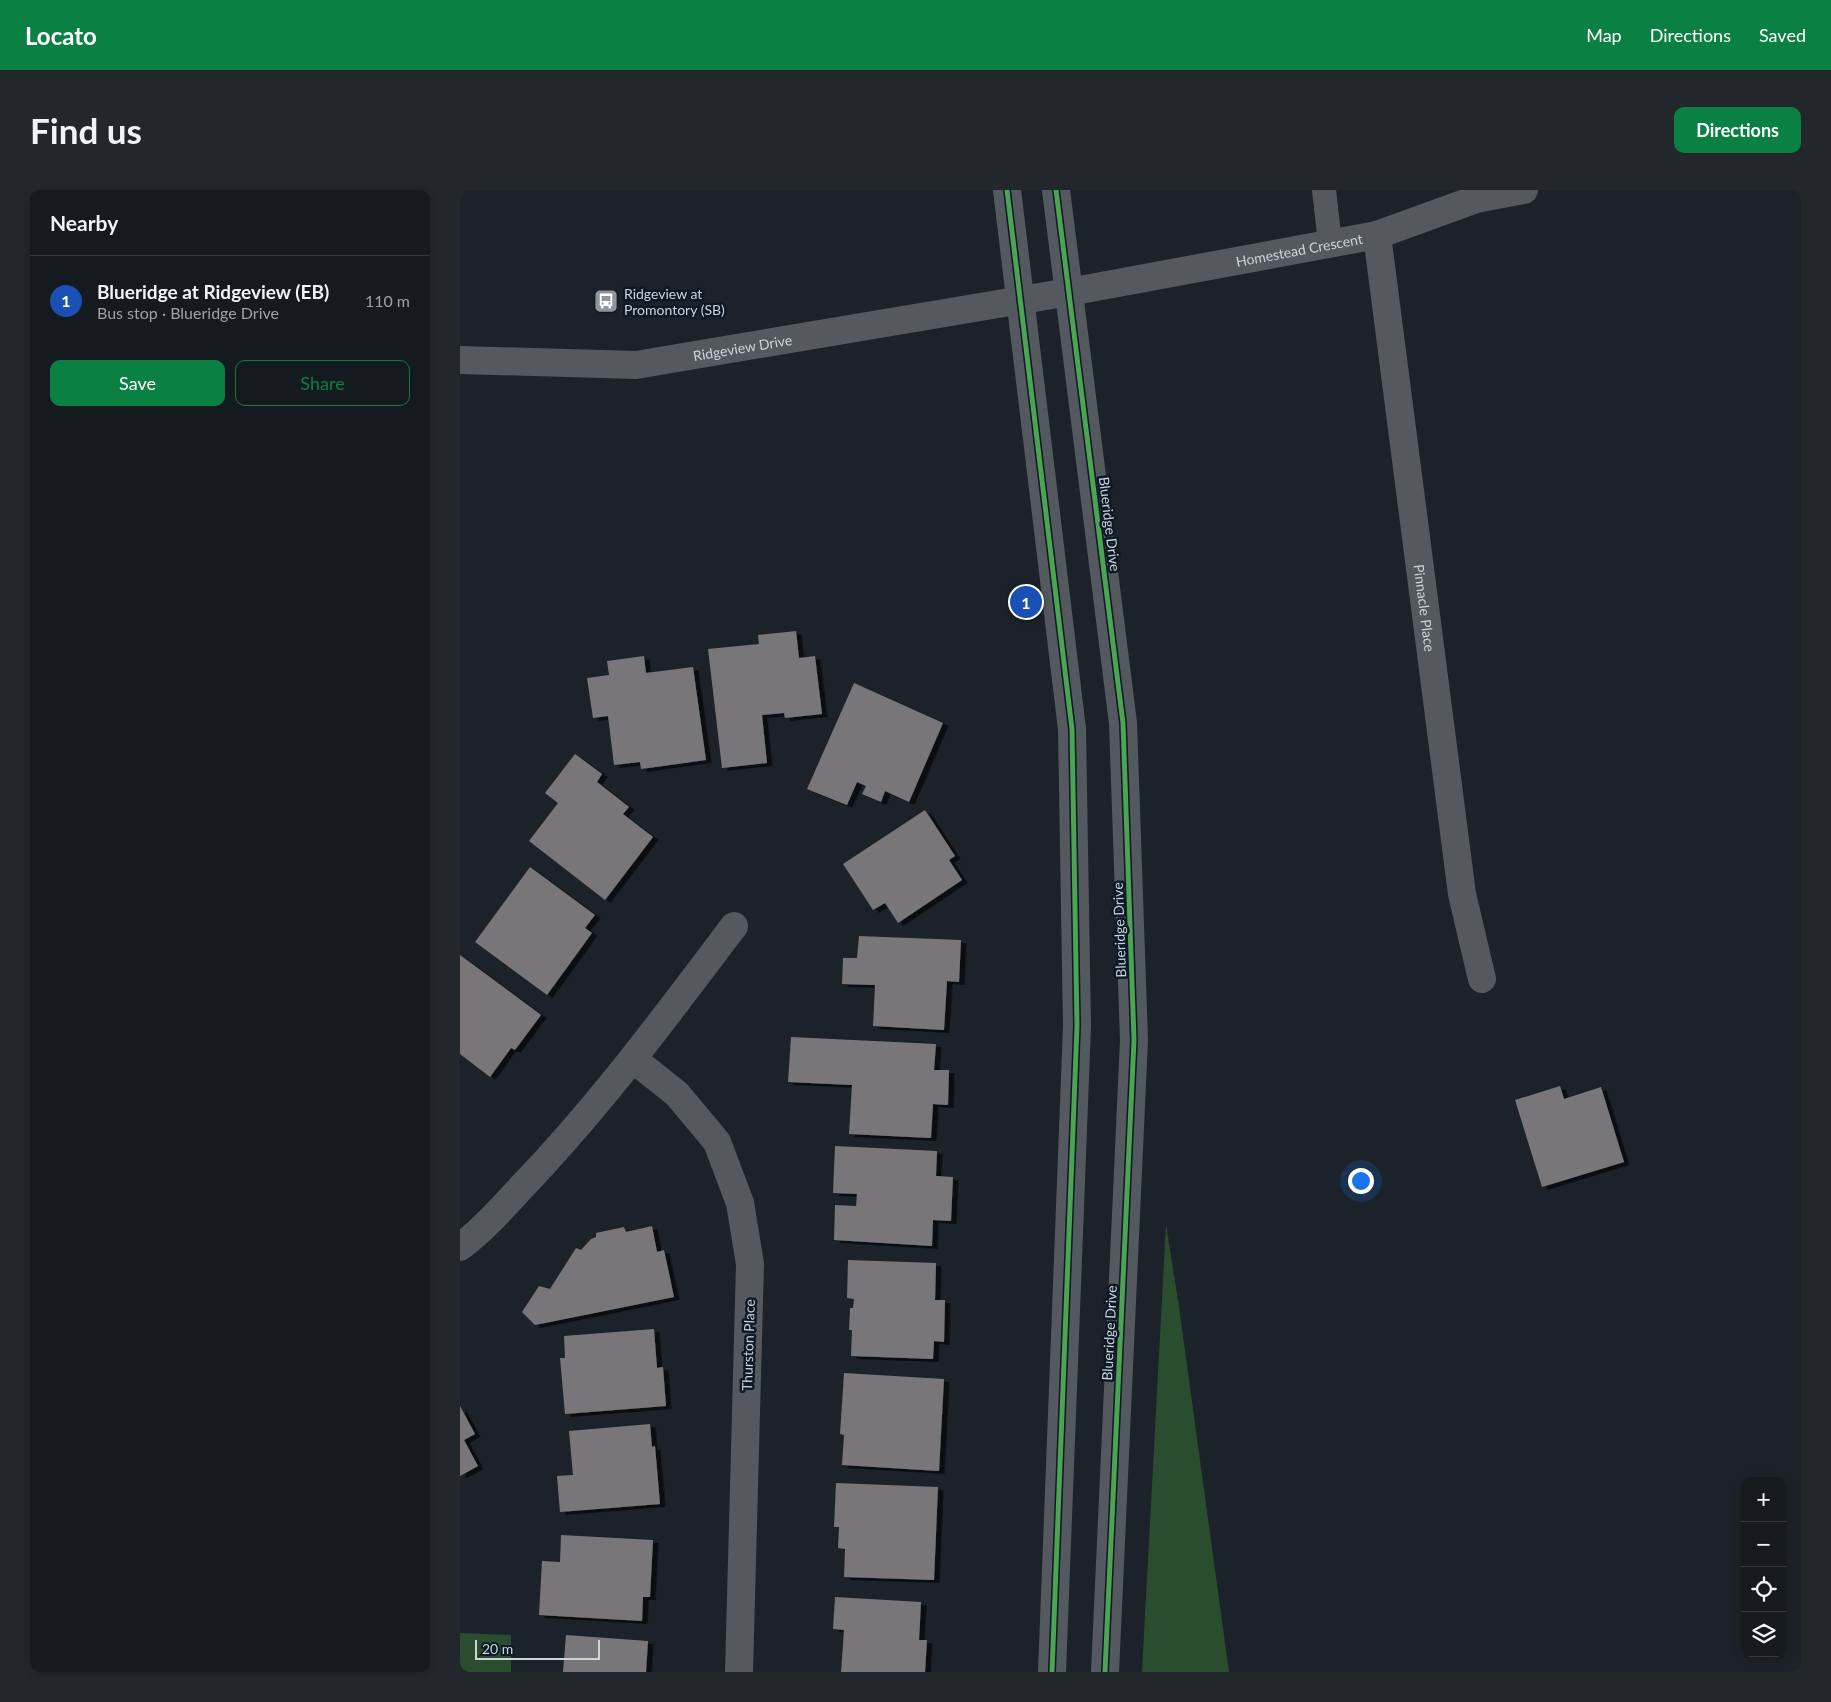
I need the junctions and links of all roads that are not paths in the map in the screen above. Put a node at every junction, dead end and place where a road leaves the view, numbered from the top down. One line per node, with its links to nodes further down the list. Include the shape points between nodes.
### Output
1 (1007, 190): 8 (street)
2 (1056, 190): 7 (street, Blueridge Drive)
3 (1324, 190): 6 (lane)
4 (1524, 190): 5 (street, Homestead Crescent, via 1476,199)
5 (1377, 234): 6 (street, Homestead Crescent); 11 (street, Pinnacle Place, via 1462,894)
6 (1330, 243): 7 (street, Homestead Crescent)
7 (1069, 292): 8 (street, Homestead Crescent); 16 (street, Blueridge Drive, via 1124,723 1133,1030)
8 (1021, 299): 9 (street, Ridgeview Drive, via 636,365); 15 (street, via 1072,729 1076,1026)
9 (460, 360)
10 (734, 926): 12 (street)
11 (1482, 979)
12 (633, 1059): 13 (street, via 558,1148 476,1235); 14 (street, Thurston Place, via 677,1094 717,1142 740,1203 750,1264)
13 (460, 1247)
14 (739, 1672)
15 (1052, 1672)
16 (1105, 1672)

